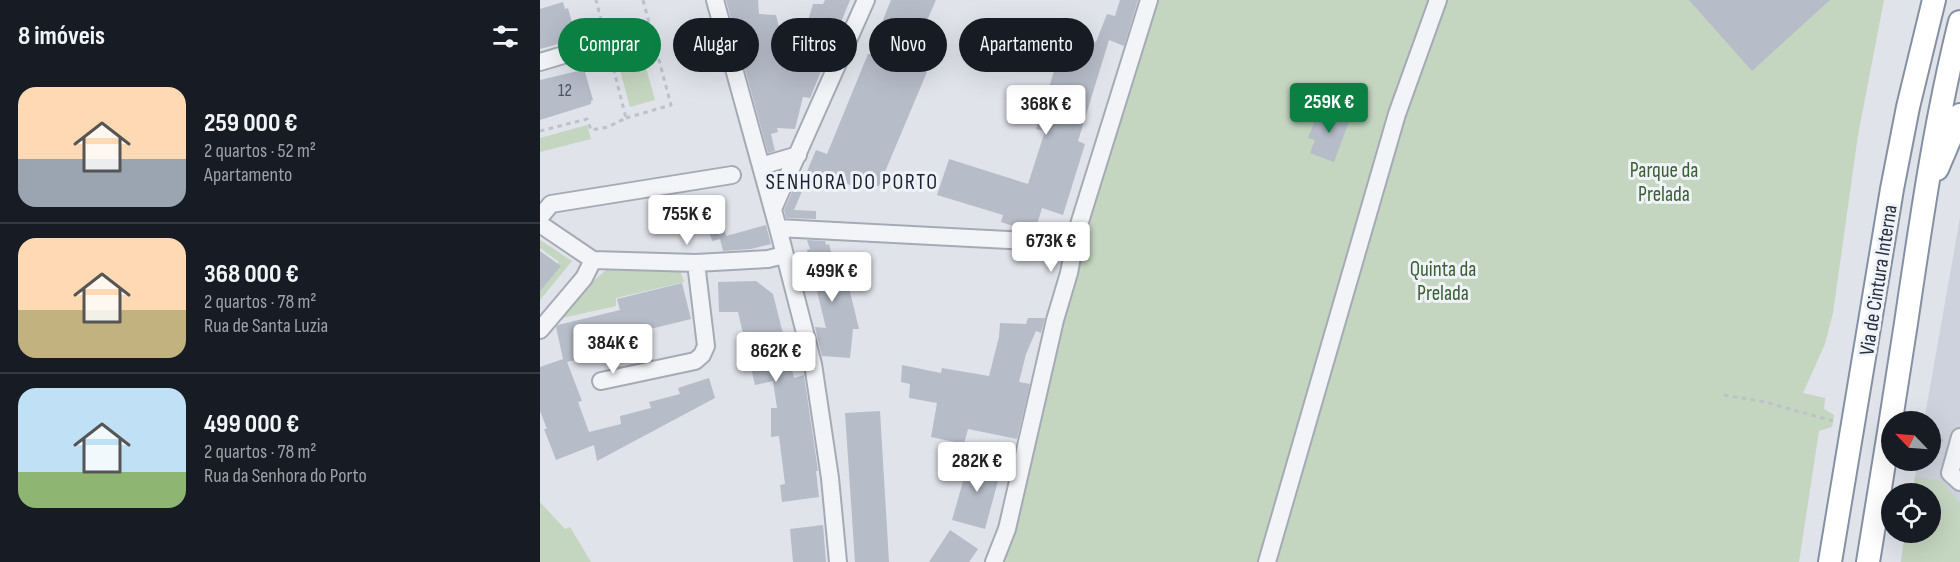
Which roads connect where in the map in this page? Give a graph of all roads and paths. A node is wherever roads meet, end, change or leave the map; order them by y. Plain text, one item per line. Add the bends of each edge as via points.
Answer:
1 (596, 0) edge
2 (643, 0) edge
3 (715, 0) edge
4 (866, 0) edge
5 (1149, 0) edge
6 (1438, 0) edge
7 (1934, 0) edge
8 (601, 18) edge
9 (648, 18) edge
10 (1960, 22) edge
11 (558, 57) edge
12 (540, 62) edge
13 (661, 68) edge
14 (614, 72) edge
15 (1960, 115) edge
16 (626, 118) junction
17 (540, 131) edge
18 (798, 155) junction
19 (760, 166) junction
20 (732, 175) dead end
21 (1923, 197) junction
22 (773, 209) junction
23 (540, 218) edge
24 (540, 224) edge
25 (778, 228) junction
26 (1077, 231) junction
27 (784, 255) junction
28 (593, 260) junction
29 (696, 263) junction
30 (540, 330) edge
31 (601, 381) dead end
32 (1724, 395) dead end
33 (1833, 421) dead end
34 (1960, 437) edge
35 (1960, 482) edge
36 (838, 562) edge
37 (993, 562) edge
38 (1267, 562) edge
39 (1830, 562) edge
40 (1868, 562) edge

1 - 8 path
2 - 9 path
3 - 19 street
4 - 18 street
5 - 26 street
6 - 38 street via 1397,114
7 - 39 highway, Via de Cintura Interna via 1908,106
10 - 21 highway, Via de Cintura Interna
11 - 12 street
13 - 16 path via 671,105
14 - 16 path
15 - 21 highway
16 - 17 path via 591,130 587,119
18 - 19 street
18 - 22 street
19 - 22 street
20 - 23 street via 551,204
21 - 40 highway, Via de Cintura Interna
22 - 25 street
24 - 28 street
25 - 26 street via 1046,242
25 - 27 street
26 - 37 street via 1007,530
27 - 29 street
27 - 36 street via 813,364
28 - 29 street
28 - 30 street via 584,278
29 - 31 street via 706,346 702,355 695,361
32 - 33 path
34 - 35 street via 1950,473

